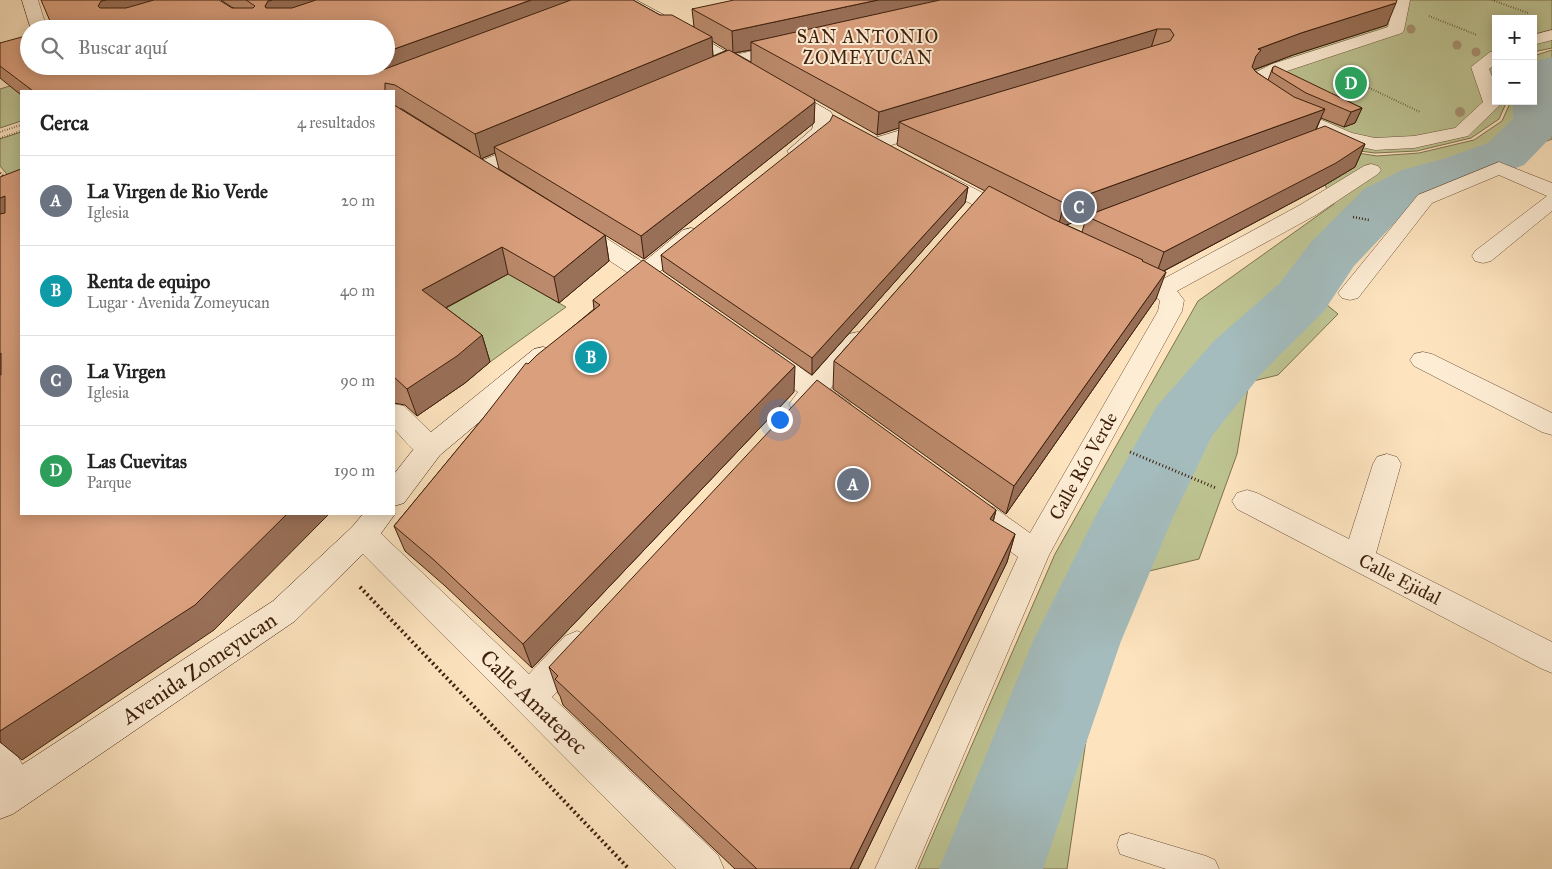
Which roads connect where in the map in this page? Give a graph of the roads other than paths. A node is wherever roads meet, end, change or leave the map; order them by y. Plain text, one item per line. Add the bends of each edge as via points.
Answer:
1 (30, 0) edge
2 (617, 0) edge
3 (1402, 3) edge
4 (36, 20) edge
5 (1552, 35) edge
6 (1537, 39) edge
7 (802, 45) edge
8 (1492, 59) edge
9 (732, 61) junction
10 (693, 77) edge
11 (949, 121) edge
12 (548, 139) edge
13 (458, 154) edge
14 (783, 162) edge
15 (481, 168) junction
16 (1370, 170) dead end
17 (506, 184) edge
18 (1552, 191) edge
19 (980, 201) junction
20 (1552, 201) edge
21 (554, 215) edge
22 (706, 223) edge
23 (961, 223) edge
24 (1030, 226) edge
25 (1483, 256) dead end
26 (645, 272) junction
27 (1350, 293) dead end
28 (685, 300) edge
29 (607, 304) edge
30 (878, 318) edge
31 (742, 340) edge
32 (561, 341) edge
33 (1424, 360) dead end
34 (814, 391) junction
35 (395, 414) edge
36 (787, 420) edge
37 (1552, 425) edge
38 (861, 426) edge
39 (430, 448) junction
40 (1387, 464) dead end
41 (395, 494) edge
42 (964, 501) edge
43 (1247, 501) dead end
44 (371, 524) edge
45 (1035, 553) junction
46 (1359, 558) junction
47 (597, 625) edge
48 (1552, 658) edge
49 (529, 698) junction
50 (6, 783) edge
51 (1129, 845) dead end
52 (704, 869) edge
53 (895, 869) edge
54 (1206, 869) edge

1 - 4 street
2 - 9 street via 658,18 658,23 664,28 681,32
3 - 8 street via 1396,30 1278,68 1258,78 1255,90 1292,114 1346,138 1375,144 1414,142 1461,132 1493,103 1480,67
5 - 6 street
7 - 9 street
9 - 10 street
9 - 14 street via 832,120
11 - 19 street via 868,140
12 - 15 street
13 - 15 street
15 - 17 street
16 - 45 street, Calle Río Verde via 1308,210 1153,284 1172,300 1170,311
18 - 27 street via 1499,168 1425,198
19 - 23 street
19 - 24 street
20 - 25 street
21 - 26 street
22 - 26 street
26 - 28 street
26 - 29 street
30 - 34 street
31 - 34 street
32 - 39 street
33 - 37 street
34 - 36 street
34 - 38 street
35 - 39 street
39 - 41 street
40 - 46 street
42 - 45 street
43 - 46 street, Calle Ejidal
44 - 49 street, Calle Amatepec
44 - 50 street, Avenida Zomeyucan via 284,611
45 - 53 street, Calle Río Verde
46 - 48 street, Calle Ejidal
47 - 49 street
49 - 52 street, Calle Amatepec
51 - 54 lane

